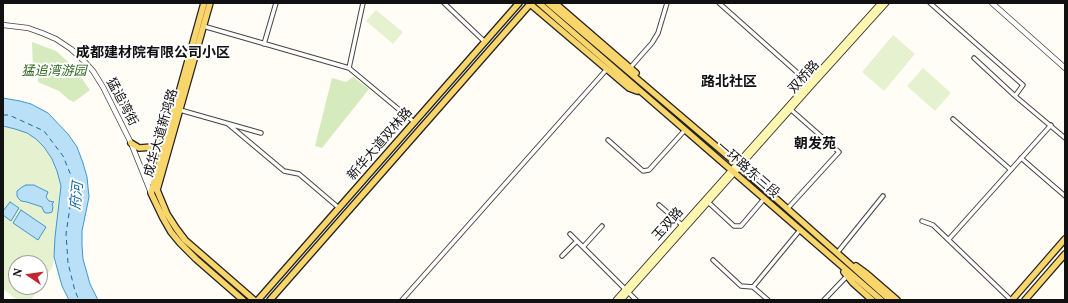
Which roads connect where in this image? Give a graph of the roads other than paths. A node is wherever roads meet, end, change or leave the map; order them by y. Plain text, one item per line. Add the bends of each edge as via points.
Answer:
1 (204, 3) edge
2 (210, 3) edge
3 (276, 3) edge
4 (363, 3) edge
5 (444, 3) edge
6 (519, 3) edge
7 (530, 3) edge
8 (538, 3) edge
9 (548, 3) edge
10 (555, 3) edge
11 (667, 3) edge
12 (720, 3) edge
13 (881, 3) edge
14 (886, 3) edge
15 (930, 3) edge
16 (992, 3) edge
17 (3, 25) edge
18 (203, 26) junction
19 (485, 42) junction
20 (264, 44) junction
21 (974, 58) dead end
22 (349, 68) junction
23 (630, 68) junction
24 (1065, 68) edge
25 (607, 69) junction
26 (809, 83) junction
27 (647, 88) junction
28 (642, 93) junction
29 (1015, 96) junction
30 (789, 108) junction
31 (180, 110) junction
32 (954, 119) dead end
33 (414, 122) junction
34 (228, 124) junction
35 (1050, 126) junction
36 (169, 128) junction
37 (685, 130) junction
38 (261, 133) dead end
39 (1065, 138) edge
40 (608, 140) dead end
41 (132, 143) junction
42 (1022, 158) junction
43 (738, 165) junction
44 (1011, 170) junction
45 (733, 171) junction
46 (144, 174) junction
47 (154, 189) junction
48 (883, 196) dead end
49 (1065, 196) edge
50 (764, 199) junction
51 (708, 202) junction
52 (659, 205) dead end
53 (339, 208) junction
54 (788, 208) junction
55 (922, 221) dead end
56 (682, 225) junction
57 (602, 226) dead end
58 (800, 230) junction
59 (570, 234) dead end
60 (1065, 239) edge
61 (949, 240) junction
62 (577, 241) junction
63 (583, 247) junction
64 (837, 253) junction
65 (1065, 254) edge
66 (562, 256) dead end
67 (842, 258) junction
68 (713, 260) dead end
69 (838, 264) junction
70 (847, 276) junction
71 (753, 287) junction
72 (627, 291) junction
73 (243, 300) edge
74 (254, 300) edge
75 (258, 300) edge
76 (270, 300) edge
77 (402, 300) edge
78 (616, 300) edge
79 (621, 300) edge
80 (636, 300) edge
81 (768, 300) edge
82 (824, 300) edge
83 (872, 300) edge
84 (881, 300) edge
85 (890, 300) edge
86 (897, 300) edge
87 (1012, 300) edge
88 (1025, 300) edge

1 - 36 main road, 成华大道新鸿路
2 - 18 main road, 成华大道新鸿路
3 - 20 street
4 - 22 street
5 - 19 street
6 - 19 main road, 新华大道双林路
7 - 25 main road
7 - 76 main road, 新华大道双林路
8 - 28 main road
9 - 27 main road
10 - 23 main road
11 - 23 street via 652,43
12 - 26 street
13 - 26 main road, 双桥路
14 - 30 main road, 双桥路
15 - 29 street via 1023,85
16 - 24 street
17 - 41 street, 猛追湾街 via 28,28 56,39 84,60 103,87
18 - 20 street
18 - 31 main road, 成华大道新鸿路
19 - 33 main road, 新华大道双林路
20 - 22 street
21 - 29 street
22 - 33 street
23 - 27 main road
25 - 28 main road via 629,88
25 - 77 street
26 - 30 main road, 双桥路
27 - 43 main road, 一环路东三段
28 - 37 main road, 一环路东三段
29 - 35 street
30 - 43 main road, 双桥路
30 - 54 street via 839,152
31 - 34 street
31 - 47 main road, 成华大道新鸿路
32 - 44 street
33 - 53 main road, 新华大道双林路
34 - 38 street
34 - 53 street via 284,171 299,174
35 - 39 street
35 - 42 street
36 - 41 main road via 158,144 152,147 142,149
36 - 47 main road, 成华大道新鸿路
37 - 40 street via 649,170 643,171
37 - 45 main road, 一环路东三段
41 - 46 street, 猛追湾街
42 - 44 street
42 - 49 street
43 - 45 main road, 玉双路
43 - 54 main road, 一环路东三段
44 - 61 street
45 - 50 main road, 一环路东三段
45 - 51 main road, 玉双路
45 - 56 main road, 玉双路
46 - 47 street, 猛追湾街
46 - 47 street, 猛追湾街
47 - 73 main road, 猛追湾街 via 171,232 196,259
47 - 74 main road, 猛追湾街 via 185,240
48 - 64 street
50 - 51 street via 740,226 734,226
50 - 58 main road, 一环路东三段
51 - 72 main road, 玉双路
52 - 56 street
53 - 75 main road, 新华大道双林路
54 - 64 main road, 一环路东三段
55 - 61 street via 933,224
56 - 72 main road, 玉双路
57 - 63 street
58 - 69 main road, 一环路东三段
58 - 71 street
59 - 62 street
60 - 87 main road
61 - 87 street
62 - 63 street
62 - 66 street
63 - 72 street
64 - 67 main road, 一环路东三段
65 - 88 main road
67 - 85 main road
67 - 86 main road via 861,269
68 - 71 street via 742,286
69 - 70 main road
69 - 84 main road
70 - 82 street
70 - 83 main road
71 - 81 street
72 - 78 main road, 玉双路
72 - 79 main road, 玉双路
72 - 80 street

